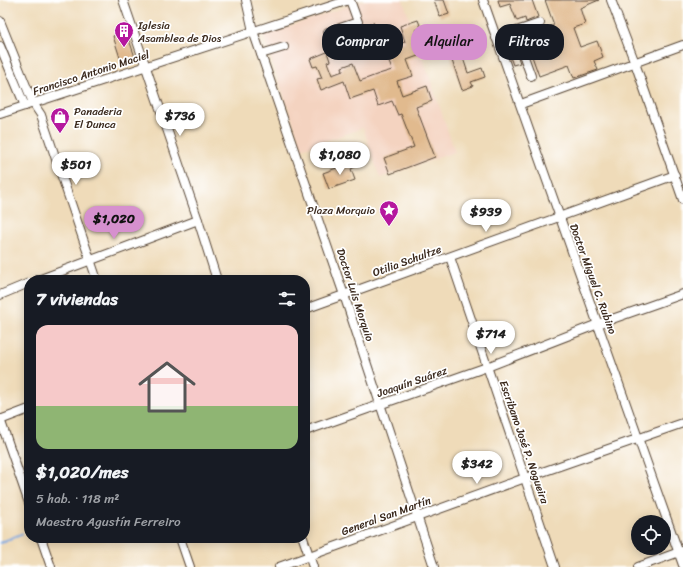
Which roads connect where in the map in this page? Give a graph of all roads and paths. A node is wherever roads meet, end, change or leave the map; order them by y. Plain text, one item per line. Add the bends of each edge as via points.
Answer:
1 (123, 0) edge
2 (246, 0) edge
3 (350, 0) edge
4 (483, 0) edge
5 (611, 0) edge
6 (0, 21) edge
7 (352, 24) edge
8 (253, 31) junction
9 (495, 35) edge
10 (683, 45) edge
11 (0, 46) edge
12 (284, 47) dead end
13 (261, 54) junction
14 (504, 60) edge
15 (525, 60) edge
16 (636, 63) junction
17 (146, 67) junction
18 (531, 76) dead end
19 (33, 103) junction
20 (520, 104) junction
21 (25, 106) junction
22 (0, 114) edge
23 (674, 175) junction
24 (683, 200) edge
25 (559, 217) junction
26 (198, 220) junction
27 (450, 257) junction
28 (90, 260) junction
29 (51, 275) edge
30 (95, 275) edge
31 (215, 275) edge
32 (24, 286) edge
33 (683, 294) edge
34 (0, 295) edge
35 (344, 295) junction
36 (310, 307) edge
37 (598, 324) junction
38 (487, 367) junction
39 (379, 405) junction
40 (24, 411) edge
41 (0, 419) edge
42 (683, 423) edge
43 (310, 429) edge
44 (639, 439) junction
45 (525, 478) junction
46 (24, 489) edge
47 (417, 517) junction
48 (43, 543) edge
49 (182, 543) edge
50 (305, 543) edge
51 (681, 552) edge
52 (309, 556) junction
53 (683, 565) edge
54 (51, 567) edge
55 (190, 567) edge
56 (278, 567) edge
57 (313, 567) edge
58 (434, 567) edge
59 (555, 567) edge
60 (638, 567) edge

1 - 17 street
2 - 8 street, Doctor Luis Morquio
3 - 7 street via 358,22
3 - 8 street, Francisco Antonio Maciel
4 - 9 street, Doctor Miguel C. Rubino
5 - 16 street
6 - 19 street
8 - 13 street, Doctor Luis Morquio
8 - 17 street, Francisco Antonio Maciel
10 - 16 street
11 - 21 street
12 - 13 street
13 - 35 street, Doctor Luis Morquio
14 - 20 street, Doctor Miguel C. Rubino
15 - 18 street
16 - 20 street
16 - 23 street
17 - 19 street, Francisco Antonio Maciel
17 - 26 street
19 - 21 street, Francisco Antonio Maciel
19 - 28 street via 41,115
20 - 25 street, Doctor Miguel C. Rubino
21 - 22 street, Francisco Antonio Maciel
23 - 24 street
23 - 25 street, Otilia Schultze
25 - 27 street, Otilia Schultze
25 - 37 street, Doctor Miguel C. Rubino
26 - 28 street
26 - 31 street
27 - 35 street, Otilia Schultze
27 - 38 street, Escribano José P. Nogueira
28 - 29 street
28 - 30 street
32 - 34 street
33 - 37 street, Joaquín Suárez
35 - 36 street, Otilia Schultze
35 - 39 street, Doctor Luis Morquio
37 - 38 street, Joaquín Suárez
37 - 44 street, Doctor Miguel C. Rubino
38 - 39 street, Joaquín Suárez
38 - 45 street, Escribano José P. Nogueira
39 - 43 street, Joaquín Suárez
39 - 47 street, Doctor Luis Morquio
40 - 41 street
41 - 46 street
42 - 44 street, General San Martín
44 - 45 street, General San Martín
44 - 51 street, Doctor Miguel C. Rubino
45 - 47 street, General San Martín
45 - 59 street, Escribano José P. Nogueira
47 - 52 street, General San Martín
47 - 58 street, Doctor Luis Morquio
48 - 54 street
49 - 55 street
50 - 52 street
51 - 53 street, Doctor Miguel C. Rubino
51 - 60 street
52 - 56 street, General San Martín
52 - 57 street

